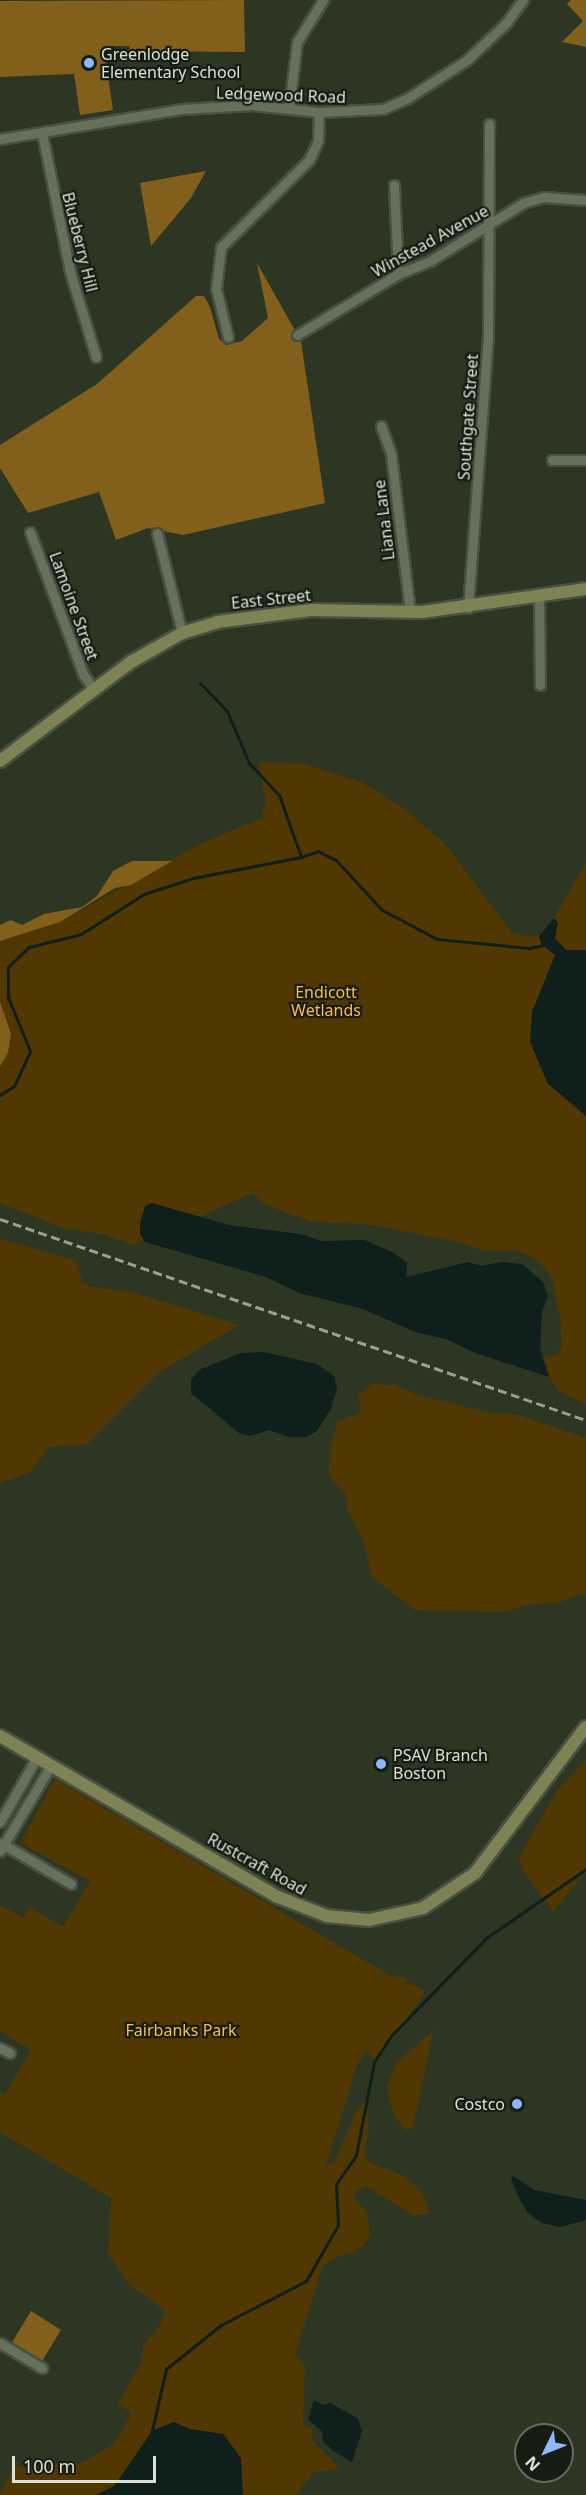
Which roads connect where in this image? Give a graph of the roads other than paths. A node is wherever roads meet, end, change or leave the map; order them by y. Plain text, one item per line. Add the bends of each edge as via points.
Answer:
1 (323, 0) edge
2 (523, 0) edge
3 (289, 107) junction
4 (319, 112) junction
5 (489, 124) dead end
6 (42, 133) junction
7 (0, 139) edge
8 (394, 185) dead end
9 (586, 200) edge
10 (487, 227) junction
11 (398, 274) junction
12 (297, 335) dead end
13 (228, 337) dead end
14 (96, 357) dead end
15 (381, 426) dead end
16 (552, 460) dead end
17 (586, 460) edge
18 (30, 532) dead end
19 (157, 533) dead end
20 (586, 589) edge
21 (539, 596) junction
22 (468, 608) junction
23 (410, 612) junction
24 (182, 633) junction
25 (540, 685) dead end
26 (94, 690) junction
27 (0, 761) edge
28 (586, 1727) edge
29 (0, 1736) edge
30 (37, 1757) junction
31 (51, 1765) junction
32 (0, 1822) edge
33 (1, 1846) edge
34 (71, 1884) dead end
35 (0, 2048) edge
36 (10, 2053) dead end
37 (0, 2343) edge
38 (42, 2368) dead end

1 - 3 street via 297,42
2 - 4 street, Ledgewood Road via 506,23 467,60 408,98 383,109
3 - 4 street, Ledgewood Road
3 - 6 street, Ledgewood Road via 181,109
4 - 13 street via 318,141 309,160 221,247 216,289
5 - 10 street, Southgate Street
6 - 7 street, Ledgewood Road
6 - 14 street, Blueberry Hill via 70,272
8 - 11 street
9 - 10 street, Winstead Avenue via 544,197 524,203
10 - 11 street, Winstead Avenue via 430,261
10 - 22 street, Southgate Street via 488,338
11 - 12 street, Winstead Avenue
15 - 23 street, Liana Lane via 392,454
16 - 17 street
18 - 26 street, Lamoine Street via 83,674
19 - 24 street
20 - 21 main road, East Street
21 - 22 main road, East Street
21 - 25 street
22 - 23 main road, East Street
23 - 24 main road, East Street via 304,610 217,622
24 - 26 main road, East Street
26 - 27 main road, East Street
28 - 31 main road, Rustcraft Road via 475,1873 423,1908 369,1920 327,1916 287,1901
29 - 30 main road, Rustcraft Road
30 - 31 main road, Rustcraft Road
30 - 32 street
31 - 33 street
33 - 34 street
35 - 36 street
37 - 38 street

